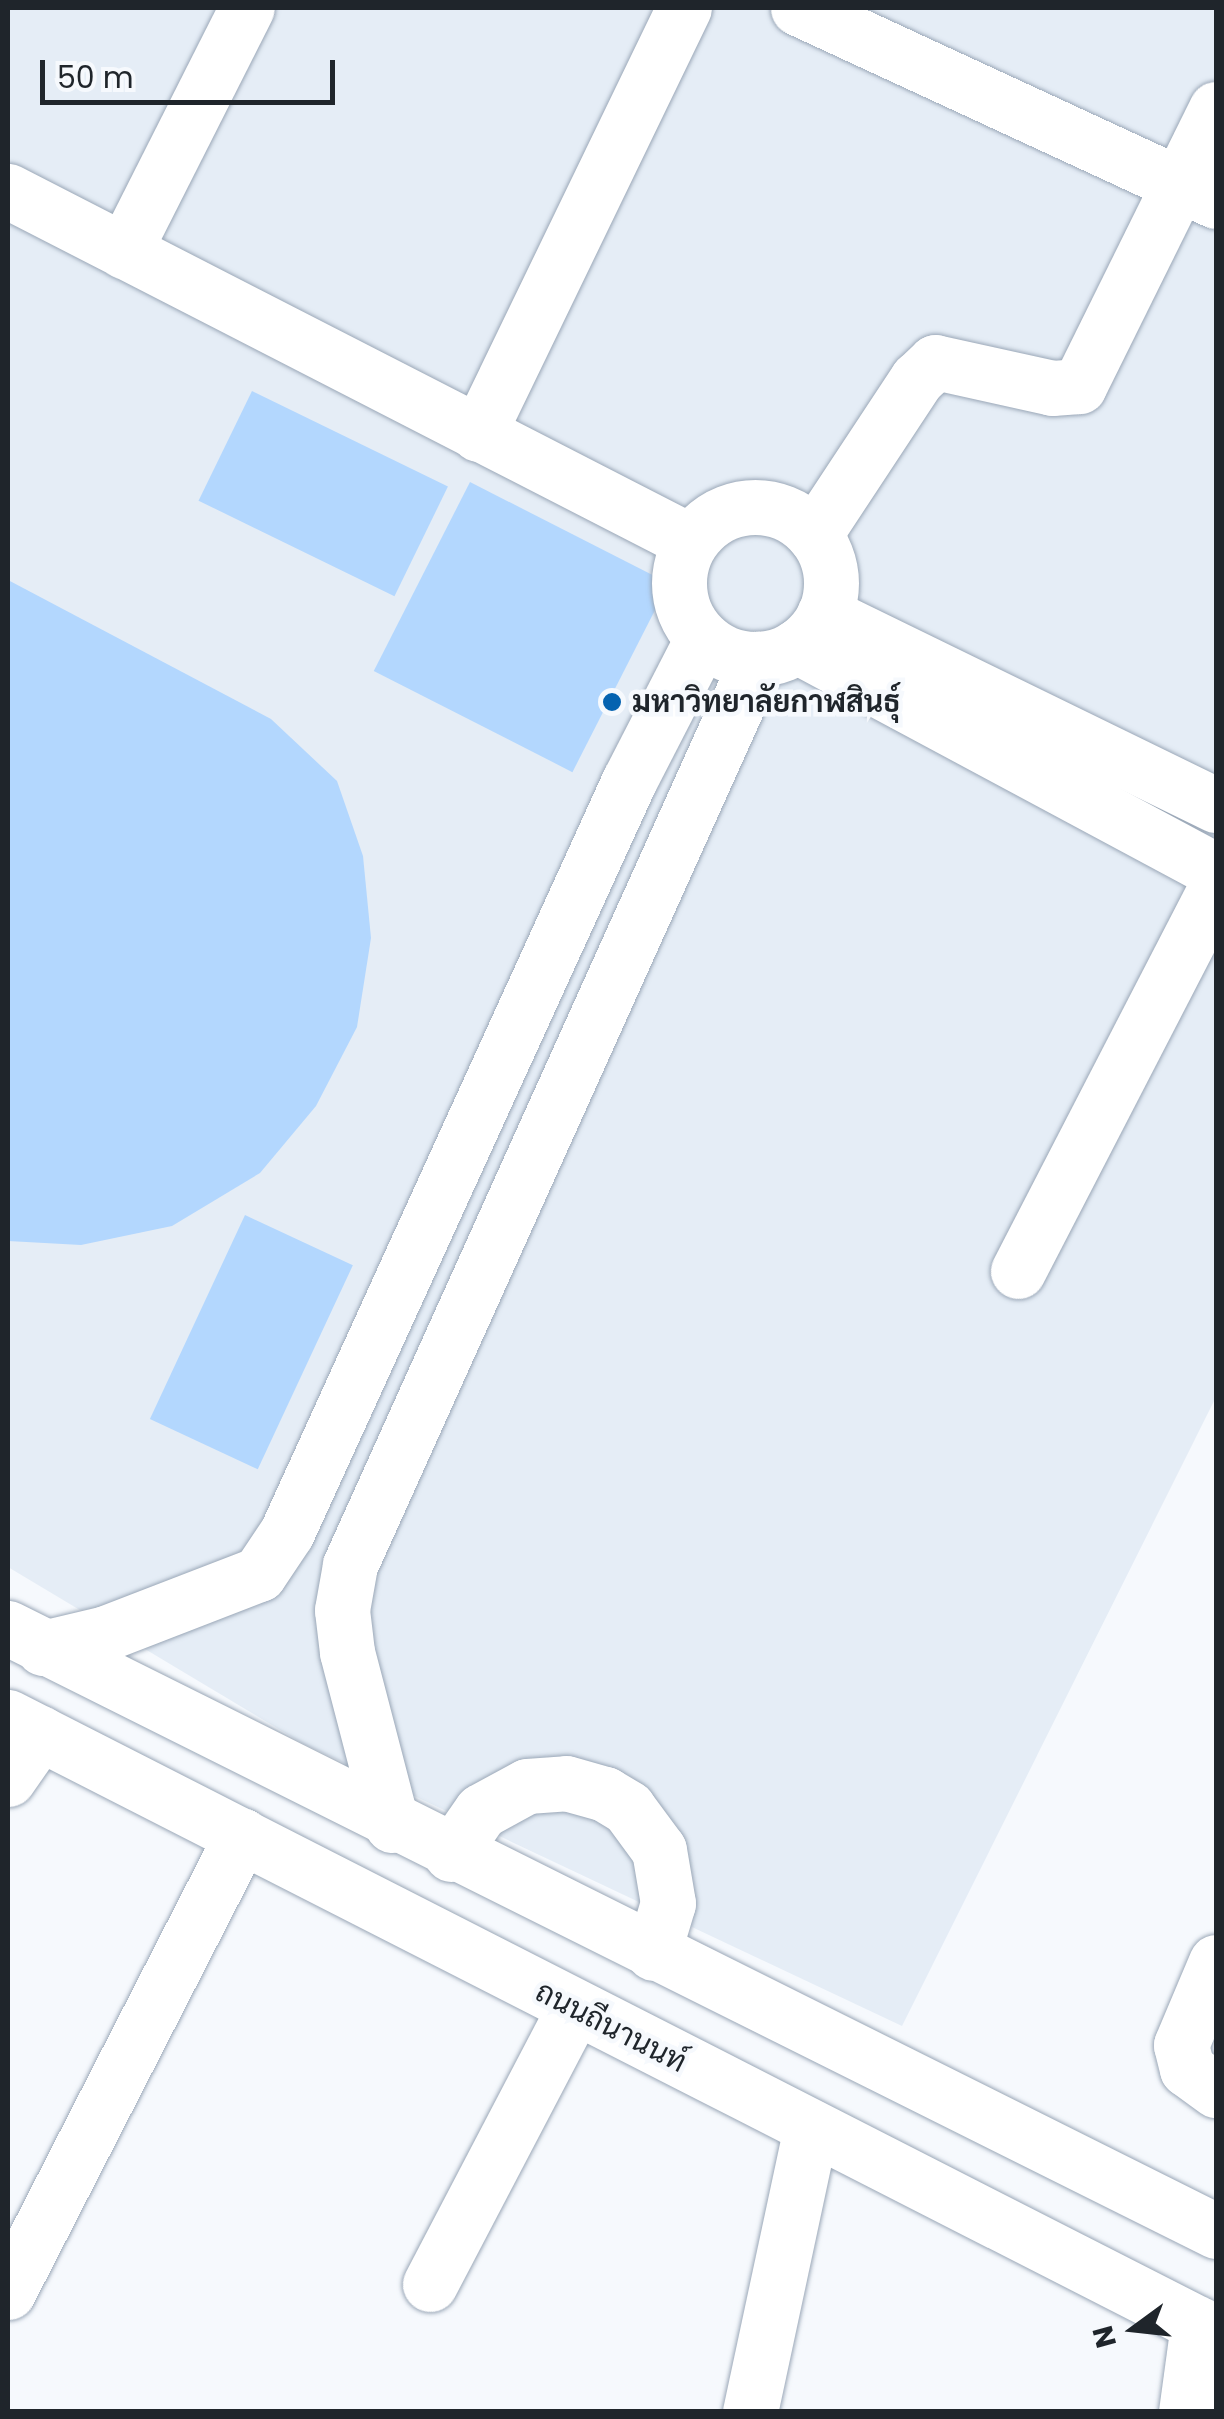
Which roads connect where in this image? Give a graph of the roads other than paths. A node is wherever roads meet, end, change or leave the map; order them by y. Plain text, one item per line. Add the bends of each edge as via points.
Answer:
1 (684, 8) edge
2 (798, 8) edge
3 (242, 9) edge
4 (1216, 109) edge
5 (8, 191) edge
6 (1200, 194) edge
7 (124, 251) junction
8 (478, 434) junction
9 (814, 536) junction
10 (690, 541) junction
11 (702, 639) junction
12 (793, 640) junction
13 (1216, 805) edge
14 (1216, 872) edge
15 (1216, 888) edge
16 (1018, 1271) dead end
17 (25, 1638) edge
18 (24, 1725) edge
19 (8, 1780) edge
20 (392, 1825) junction
21 (242, 1835) junction
22 (451, 1854) junction
23 (652, 1953) junction
24 (1216, 1962) edge
25 (574, 2009) junction
26 (1216, 2090) edge
27 (811, 2127) junction
28 (1216, 2231) edge
29 (430, 2284) dead end
30 (8, 2292) edge
31 (1207, 2329) edge
32 (750, 2412) edge
33 (1186, 2412) edge

1 - 8 main road
2 - 6 main road
3 - 7 main road
4 - 6 main road
5 - 7 main road
6 - 9 main road via 1079,386 1052,388 935,362 917,379
7 - 8 main road
8 - 10 main road
9 - 10 main road via 800,521 761,506 721,514
9 - 12 main road via 830,574
10 - 11 main road via 678,581 689,621
11 - 12 main road via 738,658
11 - 17 main road via 629,780 278,1546 259,1574 106,1633
12 - 13 main road
12 - 14 main road
12 - 20 main road via 350,1565 342,1610 346,1652
15 - 16 main road
17 - 20 main road
18 - 19 main road
18 - 21 main road, ถนนถีนานนท์
20 - 22 main road
21 - 25 main road, ถนนถีนานนท์
21 - 30 main road
22 - 23 main road
22 - 23 main road via 482,1810 528,1786 566,1782 605,1794 646,1827 667,1876 664,1929
23 - 28 main road
24 - 26 main road via 1181,2045 1188,2069
25 - 27 main road, ถนนถีนานนท์
25 - 29 main road
27 - 31 main road, ถนนถีนานนท์
27 - 32 main road
31 - 33 main road

